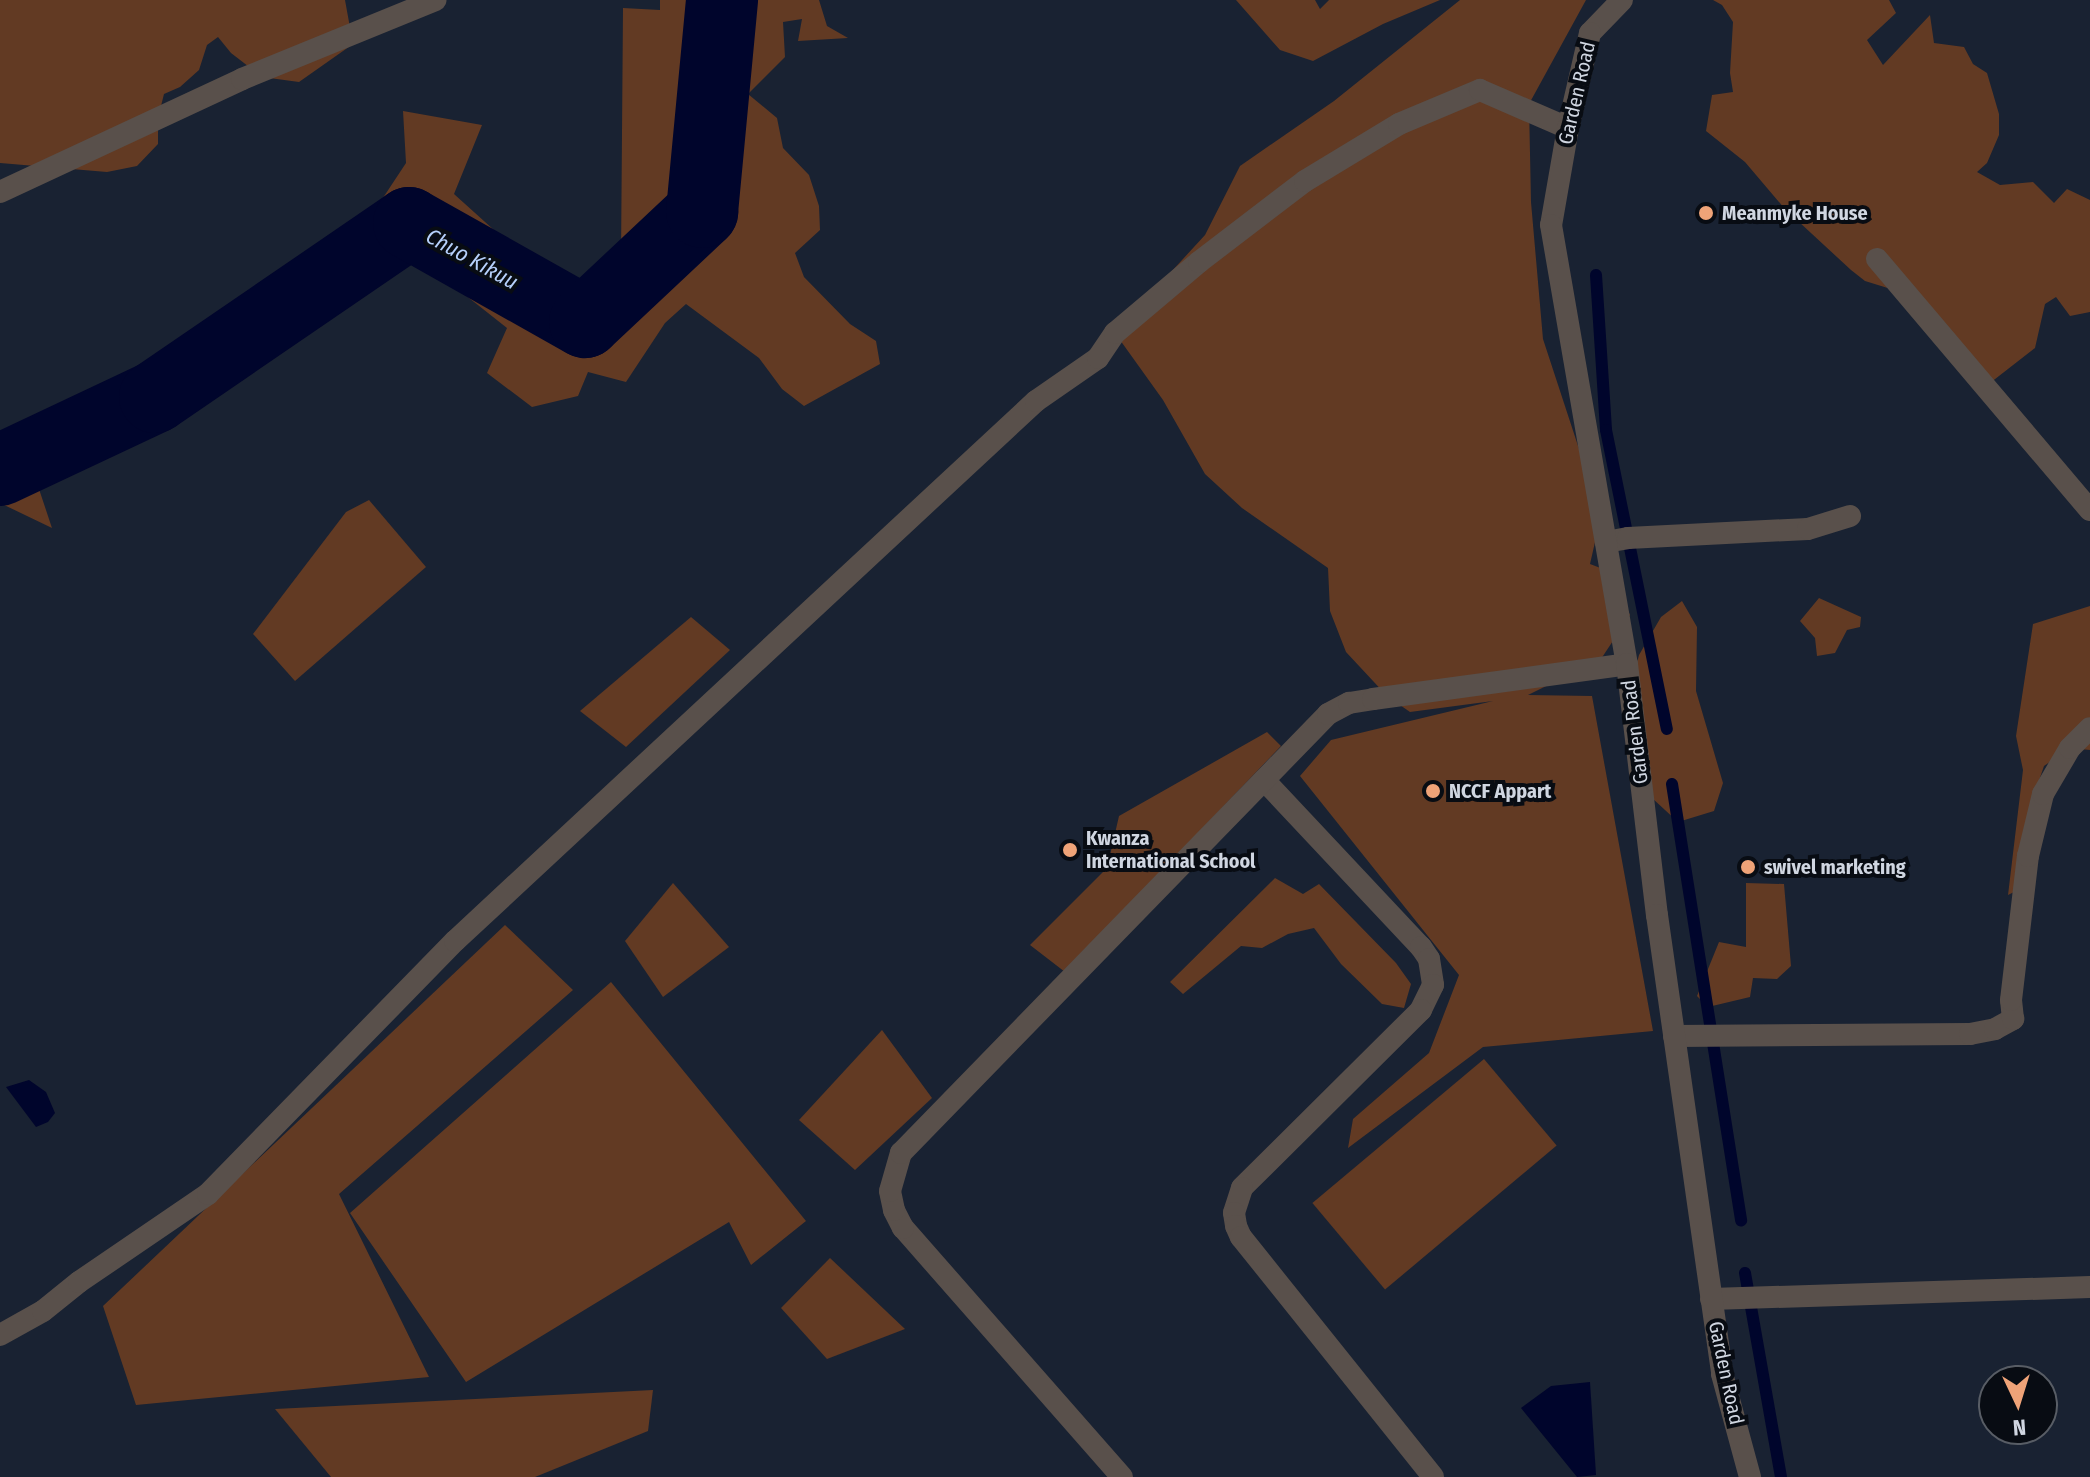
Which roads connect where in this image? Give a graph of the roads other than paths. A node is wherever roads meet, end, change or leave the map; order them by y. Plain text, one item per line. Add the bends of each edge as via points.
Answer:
1 (436, 0) edge
2 (1622, 0) edge
3 (1568, 128) junction
4 (0, 192) edge
5 (1877, 259) dead end
6 (2090, 510) edge
7 (1850, 516) dead end
8 (1606, 542) junction
9 (1627, 664) junction
10 (2090, 728) edge
11 (1264, 780) junction
12 (1674, 1036) junction
13 (2090, 1287) edge
14 (1711, 1299) junction
15 (0, 1335) edge
16 (1122, 1477) edge
17 (1433, 1477) edge
18 (1750, 1477) edge

1 - 4 street via 242,79
2 - 3 street, Garden Road via 1590,33
3 - 8 street, Garden Road via 1551,225
3 - 15 street via 1480,90 1399,124 1305,181 1199,262 1115,333 1098,358 1036,401 455,941 208,1194 43,1311
5 - 6 street
7 - 8 street via 1808,529
8 - 9 street, Garden Road
9 - 11 street via 1349,703 1328,714
9 - 12 street, Garden Road
10 - 12 street via 2070,748 2043,794 2028,856 2013,1019 1970,1034
11 - 16 street via 914,1139 893,1171 890,1191 903,1228
11 - 17 street via 1421,947 1429,959 1433,985 1421,1010 1242,1188 1234,1213 1236,1226
12 - 14 street, Garden Road
13 - 14 street
14 - 18 street, Garden Road via 1722,1374

